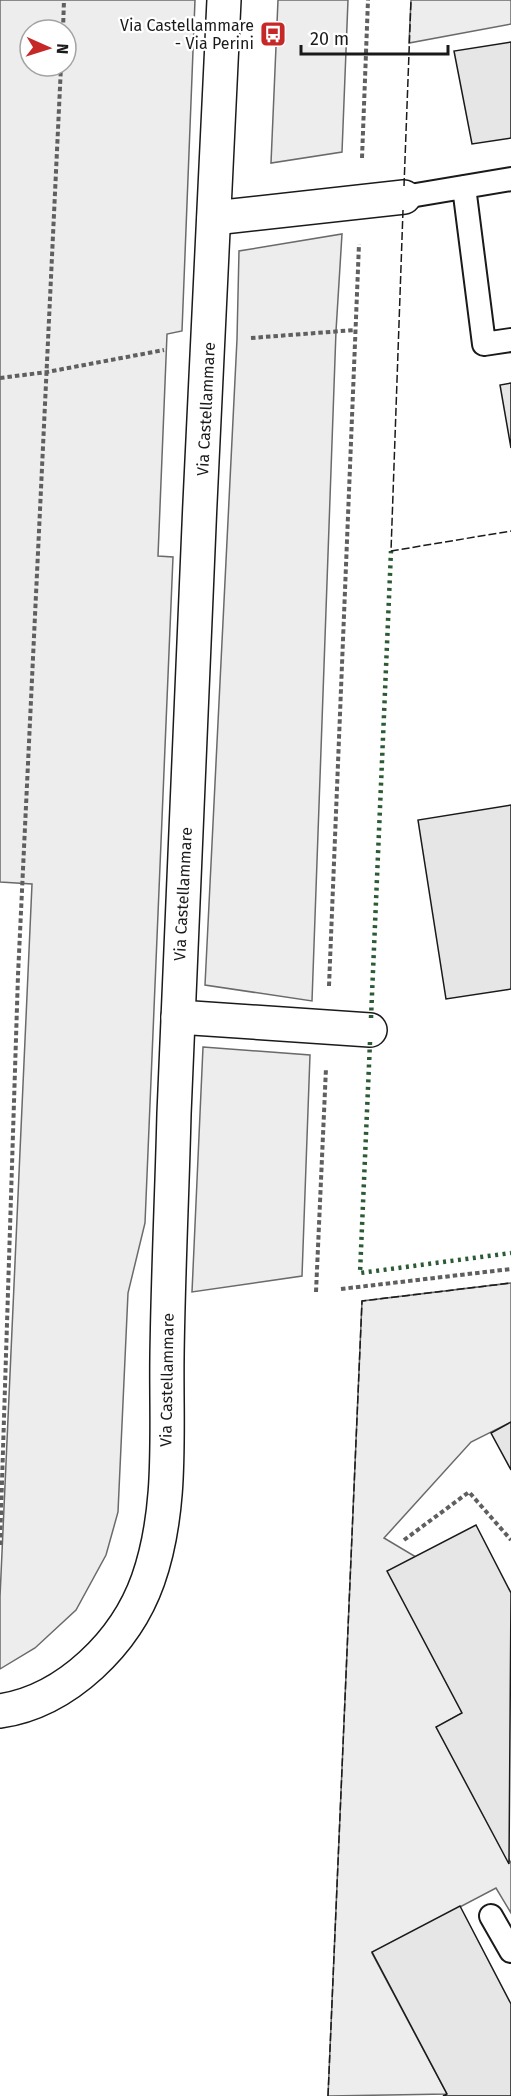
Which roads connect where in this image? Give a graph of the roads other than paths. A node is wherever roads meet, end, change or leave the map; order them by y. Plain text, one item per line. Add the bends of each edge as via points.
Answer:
1 (224, 0) edge
2 (511, 179) edge
3 (464, 187) junction
4 (404, 197) joint
5 (214, 218) junction
6 (511, 340) edge
7 (178, 1017) junction
8 (370, 1030) dead end
9 (0, 1711) edge
10 (491, 1916) dead end
11 (511, 1951) edge

1 - 5 street, Via Castellammare
2 - 3 lane
3 - 4 lane
3 - 6 lane via 484,344
4 - 5 street
5 - 7 street, Via Castellammare
7 - 8 street
7 - 9 street, Via Castellammare via 165,1508 148,1580 123,1630 81,1675 21,1708
10 - 11 lane

